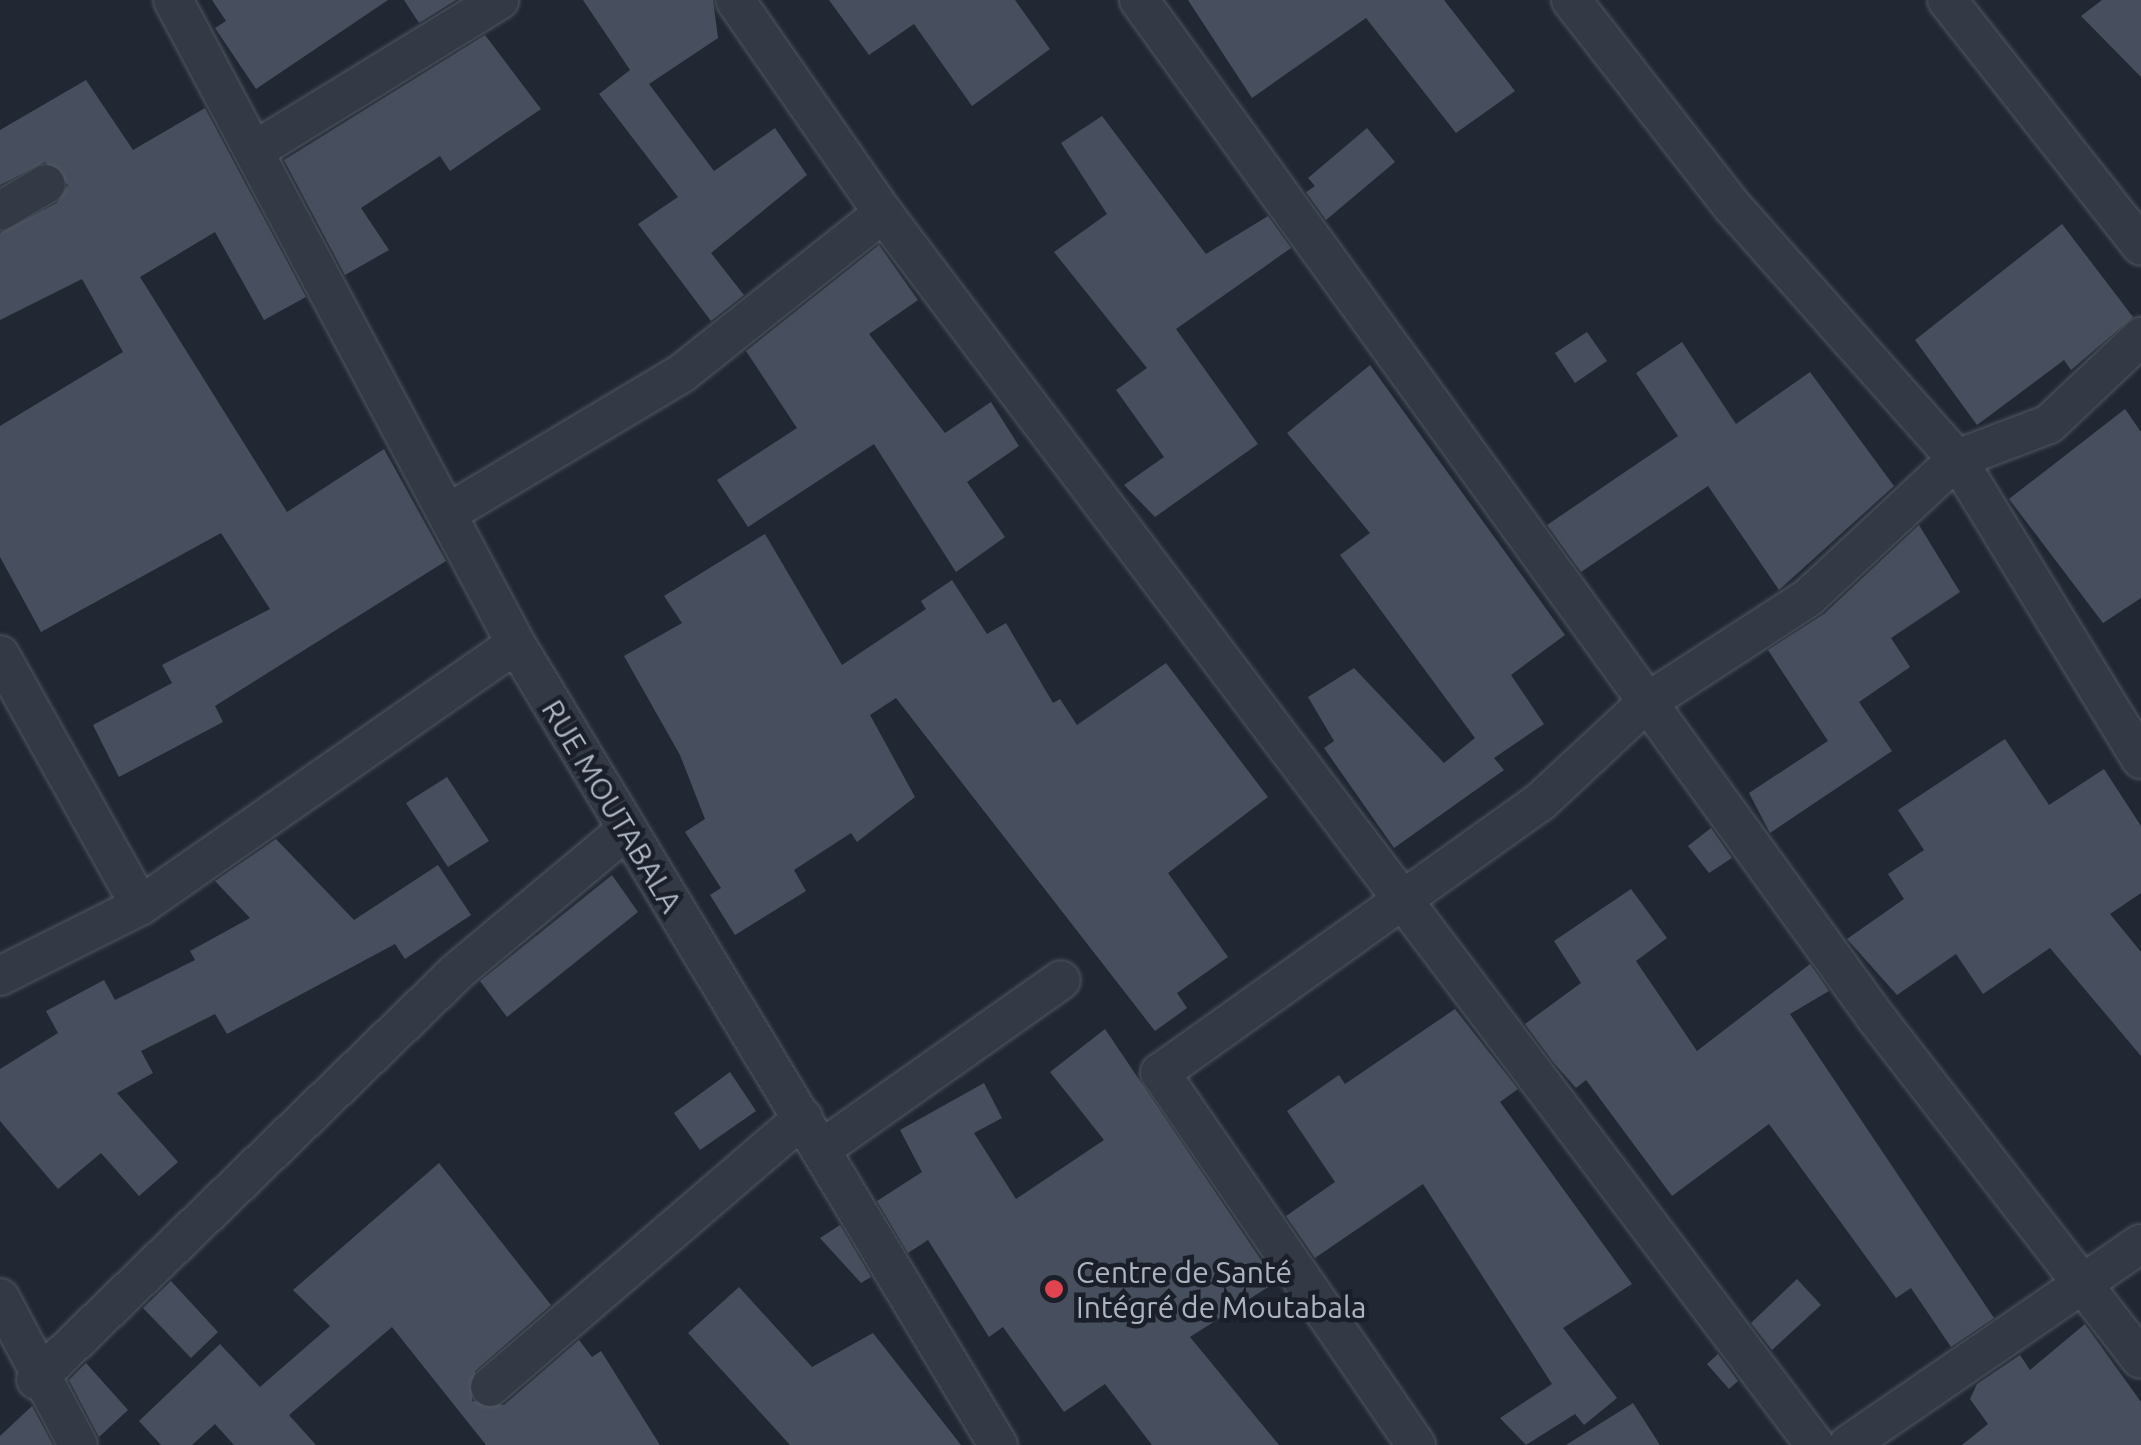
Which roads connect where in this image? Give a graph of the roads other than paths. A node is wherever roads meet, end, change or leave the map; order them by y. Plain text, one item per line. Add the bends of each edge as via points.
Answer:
1 (174, 0) edge
2 (499, 0) edge
3 (735, 0) edge
4 (1139, 0) edge
5 (1571, 0) edge
6 (1947, 0) edge
7 (254, 152) junction
8 (46, 184) dead end
9 (0, 211) edge
10 (884, 213) junction
11 (2141, 246) edge
12 (2141, 338) edge
13 (1957, 458) junction
14 (450, 512) junction
15 (516, 644) junction
16 (0, 655) edge
17 (1646, 704) junction
18 (2141, 759) edge
19 (624, 832) junction
20 (1400, 904) junction
21 (140, 906) junction
22 (0, 976) edge
23 (1060, 980) dead end
24 (813, 1133) junction
25 (2141, 1244) edge
26 (2085, 1282) junction
27 (0, 1298) edge
28 (2141, 1359) edge
29 (36, 1380) junction
30 (490, 1387) dead end
31 (78, 1445) edge
32 (998, 1445) edge
33 (1416, 1445) edge
34 (1815, 1445) edge
35 (1848, 1445) edge

1 - 7 street, RUE MOUTABALA
2 - 7 street
3 - 10 street
4 - 17 street
5 - 13 street via 1732,206
6 - 11 street
7 - 14 street, RUE MOUTABALA
8 - 9 street
10 - 14 street via 682,373
10 - 20 street
12 - 13 street via 2049,424
13 - 17 street via 1809,598
13 - 18 street
14 - 15 street, RUE MOUTABALA
15 - 19 street, RUE MOUTABALA
15 - 21 street
16 - 21 street
17 - 20 street via 1540,802
17 - 26 street via 2000,1183
19 - 24 street, RUE MOUTABALA
19 - 29 street via 459,970
20 - 33 street via 1160,1073
20 - 34 street
21 - 22 street
23 - 24 street
24 - 30 street
24 - 32 street, RUE MOUTABALA
25 - 26 street
26 - 28 street
26 - 35 street
27 - 29 street
29 - 31 street

